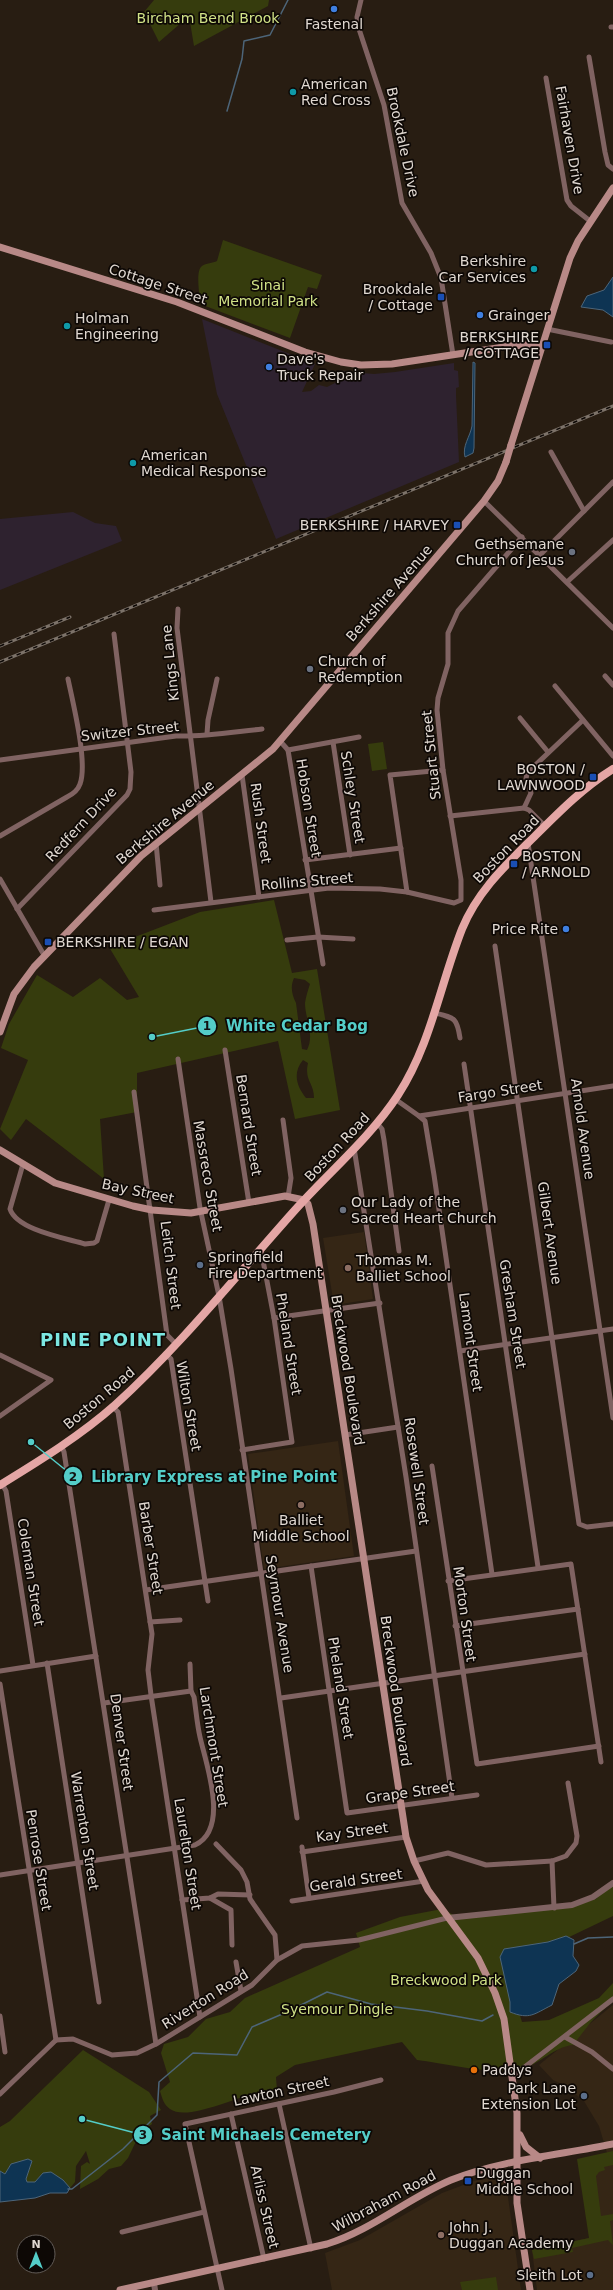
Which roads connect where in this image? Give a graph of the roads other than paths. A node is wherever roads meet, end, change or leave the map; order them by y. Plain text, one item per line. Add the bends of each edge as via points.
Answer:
1 (361, 0) edge
2 (589, 57) dead end
3 (546, 78) dead end
4 (613, 169) edge
5 (613, 188) edge
6 (590, 221) junction
7 (0, 247) edge
8 (547, 330) junction
9 (611, 342) dead end
10 (541, 348) junction
11 (453, 355) junction
12 (551, 452) dead end
13 (613, 482) edge
14 (484, 501) junction
15 (584, 511) junction
16 (522, 537) junction
17 (613, 540) edge
18 (540, 555) junction
19 (567, 582) junction
20 (178, 609) dead end
21 (613, 628) edge
22 (114, 634) dead end
23 (605, 676) dead end
24 (68, 679) dead end
25 (217, 679) dead end
26 (613, 685) edge
27 (555, 686) dead end
28 (520, 718) dead end
29 (583, 720) junction
30 (262, 729) dead end
31 (207, 734) junction
32 (359, 737) dead end
33 (190, 738) junction
34 (280, 741) junction
35 (333, 742) junction
36 (127, 743) junction
37 (80, 748) junction
38 (288, 750) junction
39 (548, 752) junction
40 (613, 756) edge
41 (0, 760) edge
42 (613, 769) edge
43 (443, 770) junction
44 (242, 775) junction
45 (524, 808) junction
46 (198, 810) junction
47 (450, 816) junction
48 (546, 826) junction
49 (0, 836) edge
50 (156, 843) junction
51 (528, 844) junction
52 (401, 848) junction
53 (350, 854) junction
54 (305, 860) junction
55 (0, 879) edge
56 (160, 885) dead end
57 (311, 890) junction
58 (407, 892) junction
59 (259, 897) junction
60 (461, 900) joint
61 (211, 902) junction
62 (17, 909) junction
63 (154, 910) dead end
64 (318, 937) junction
65 (353, 939) dead end
66 (287, 940) dead end
67 (495, 946) dead end
68 (44, 955) junction
69 (323, 964) dead end
70 (435, 1013) junction
71 (3, 1015) edge
72 (0, 1032) edge
73 (460, 1038) dead end
74 (225, 1050) dead end
75 (178, 1059) dead end
76 (464, 1064) dead end
77 (613, 1086) edge
78 (134, 1092) dead end
79 (566, 1093) junction
80 (395, 1099) junction
81 (519, 1100) junction
82 (470, 1107) junction
83 (419, 1116) junction
84 (283, 1120) dead end
85 (377, 1123) junction
86 (354, 1148) junction
87 (0, 1150) edge
88 (23, 1164) junction
89 (288, 1197) junction
90 (109, 1200) junction
91 (304, 1200) junction
92 (249, 1203) junction
93 (152, 1210) junction
94 (200, 1212) junction
95 (261, 1250) junction
96 (399, 1251) dead end
97 (219, 1296) junction
98 (380, 1303) junction
99 (326, 1311) junction
100 (274, 1318) junction
101 (613, 1329) edge
102 (600, 1331) junction
103 (552, 1338) junction
104 (175, 1343) junction
105 (506, 1345) junction
106 (460, 1351) junction
107 (165, 1354) junction
108 (1, 1357) edge
109 (113, 1406) junction
110 (0, 1416) edge
111 (613, 1418) edge
112 (398, 1427) junction
113 (345, 1435) junction
114 (61, 1445) junction
115 (242, 1450) junction
116 (432, 1466) dead end
117 (1, 1485) edge
118 (613, 1524) edge
119 (416, 1551) junction
120 (363, 1559) junction
121 (311, 1566) junction
122 (538, 1567) junction
123 (261, 1573) junction
124 (492, 1574) junction
125 (205, 1581) junction
126 (448, 1581) junction
127 (146, 1590) junction
128 (208, 1601) dead end
129 (578, 1609) junction
130 (180, 1620) dead end
131 (150, 1622) junction
132 (455, 1626) junction
133 (585, 1654) junction
134 (96, 1656) junction
135 (47, 1663) junction
136 (190, 1664) dead end
137 (33, 1665) junction
138 (0, 1671) edge
139 (462, 1672) junction
140 (435, 1675) junction
141 (0, 1684) edge
142 (382, 1684) junction
143 (191, 1691) junction
144 (329, 1691) junction
145 (151, 1696) junction
146 (281, 1698) junction
147 (104, 1703) junction
148 (599, 1746) junction
149 (601, 1762) dead end
150 (568, 1783) dead end
151 (477, 1795) dead end
152 (452, 1798) junction
153 (400, 1806) junction
154 (347, 1813) joint
155 (298, 1818) dead end
156 (406, 1837) junction
157 (216, 1844) dead end
158 (173, 1848) junction
159 (126, 1856) junction
160 (414, 1861) junction
161 (552, 1861) junction
162 (78, 1864) junction
163 (30, 1871) junction
164 (0, 1875) edge
165 (424, 1881) junction
166 (613, 1883) edge
167 (250, 1895) junction
168 (210, 1898) junction
169 (309, 1898) junction
170 (182, 1900) junction
171 (292, 1901) dead end
172 (554, 1908) junction
173 (446, 1918) junction
174 (232, 1945) dead end
175 (277, 1960) junction
176 (236, 1962) dead end
177 (241, 1991) junction
178 (613, 1999) edge
179 (99, 2002) dead end
180 (0, 2016) edge
181 (200, 2017) junction
182 (565, 2037) junction
183 (56, 2040) junction
184 (156, 2044) junction
185 (5, 2052) dead end
186 (613, 2069) edge
187 (513, 2076) junction
188 (381, 2080) dead end
189 (0, 2094) edge
190 (279, 2104) junction
191 (232, 2114) junction
192 (518, 2127) junction
193 (613, 2144) edge
194 (540, 2158) junction
195 (516, 2163) junction
196 (485, 2170) junction
197 (516, 2186) junction
198 (204, 2212) junction
199 (122, 2232) dead end
200 (311, 2249) junction
201 (264, 2259) junction
202 (218, 2269) junction
203 (154, 2287) edge
204 (120, 2290) edge
205 (222, 2290) edge
206 (530, 2290) edge

1 - 11 street, Brookdale Drive via 359,29 384,105 401,200 438,268
2 - 4 street via 605,152 608,165
3 - 6 street, Fairhaven Drive via 567,200 570,206
5 - 6 main road, Berkshire Avenue
6 - 8 main road, Berkshire Avenue via 570,258
7 - 11 main road, Cottage Street via 177,302 332,360 361,365 384,365
8 - 9 street
8 - 10 main road, Berkshire Avenue
10 - 11 main road, Cottage Street via 520,345
10 - 14 main road, Berkshire Avenue, bridge via 506,462 498,481
12 - 15 street
13 - 15 street
14 - 16 street
14 - 34 main road, Berkshire Avenue
15 - 18 street
16 - 18 street
16 - 43 street, Stuart Street via 458,611 450,626 447,672 437,703
17 - 19 street
18 - 19 street
19 - 21 street
20 - 33 street, Kings Lane via 177,628
22 - 36 street, Redfern Drive
23 - 26 street
24 - 37 street
25 - 31 street
27 - 29 street
28 - 39 street
29 - 39 street
29 - 40 street
30 - 31 street, Switzer Street
31 - 33 street, Switzer Street
32 - 35 street
33 - 36 street, Switzer Street via 176,736
33 - 46 street, Kings Lane
34 - 38 street
34 - 44 main road, Berkshire Avenue
35 - 38 street
35 - 53 street, Schley Street
36 - 37 street, Switzer Street
36 - 62 street, Redfern Drive via 131,778 126,795
37 - 41 street, Switzer Street
37 - 49 street via 82,776 78,788 67,798
38 - 54 street, Hobson Street
39 - 45 street via 527,773 526,779 531,793
42 - 48 main road, Boston Road via 579,793
43 - 47 street, Stuart Street
43 - 52 street via 390,774
44 - 46 main road, Berkshire Avenue
44 - 59 street, Rush Street
45 - 47 street
45 - 48 street
46 - 50 main road, Berkshire Avenue
46 - 61 street, Kings Lane
47 - 60 street, Stuart Street via 461,880
48 - 51 main road, Boston Road
50 - 56 street
50 - 68 main road, Berkshire Avenue
51 - 70 main road, Boston Road via 488,884 471,910 461,931
51 - 79 street, Arnold Avenue
52 - 53 street
52 - 58 street
53 - 54 street
54 - 57 street, Hobson Street
55 - 62 street
57 - 58 street, Rollins Street via 354,888
57 - 59 street, Rollins Street
57 - 64 street, Hobson Street
58 - 60 street, Rollins Street via 454,903
59 - 61 street, Rollins Street
61 - 63 street, Rollins Street
62 - 68 street
64 - 65 street
64 - 66 street
64 - 69 street, Hobson Street
67 - 81 street, Gilbert Avenue
68 - 71 main road, Berkshire Avenue via 20,984
70 - 73 street via 454,1018 458,1024
70 - 80 main road, Boston Road via 419,1055
71 - 72 main road, Berkshire Avenue
74 - 92 street, Bernard Street
75 - 94 street, Massreco Street
76 - 82 street, Gresham Street
77 - 79 street, Fargo Street
78 - 93 street, Leitch Street
79 - 81 street, Fargo Street
79 - 102 street, Arnold Avenue
80 - 83 street
80 - 85 main road, Boston Road
81 - 82 street, Fargo Street
81 - 103 street, Gilbert Avenue
82 - 83 street, Fargo Street
82 - 105 street, Gresham Street
83 - 106 street, Lamont Street via 425,1121
84 - 89 street via 291,1178
85 - 86 main road, Boston Road
85 - 96 street via 382,1129 384,1140
86 - 91 main road, Boston Road
86 - 98 street, Rosewell Street
87 - 88 main road, Bay Street
88 - 90 main road, Bay Street via 55,1183
88 - 90 street via 10,1208 16,1218 30,1226 85,1244 94,1244
89 - 91 main road, Bay Street
89 - 92 main road, Bay Street
90 - 93 main road, Bay Street
91 - 95 main road, Boston Road
91 - 99 main road, Breckwood Boulevard via 312,1216
92 - 94 main road, Bay Street
93 - 94 main road, Bay Street
93 - 104 street, Leitch Street via 167,1335
94 - 97 street, Massreco Street
95 - 97 main road, Boston Road
95 - 100 street, Pheland Street
97 - 104 main road, Boston Road
97 - 115 street, Seymour Avenue
98 - 99 street
98 - 112 street, Rosewell Street
99 - 100 street
99 - 113 main road, Breckwood Boulevard
100 - 115 street, Pheland Street via 292,1442
101 - 102 street
102 - 103 street
102 - 111 street, Arnold Avenue
103 - 105 street
103 - 118 street, Gilbert Avenue via 579,1524 587,1527
104 - 107 main road, Boston Road
105 - 106 street
105 - 122 street, Gresham Street
106 - 124 street, Lamont Street
107 - 109 main road, Boston Road
107 - 125 street, Wilton Street via 171,1359
108 - 110 street via 51,1380
109 - 114 main road, Boston Road
109 - 127 street, Barber Street via 118,1412
112 - 113 street
112 - 119 street, Rosewell Street
113 - 120 main road, Breckwood Boulevard
114 - 117 main road, Boston Road
114 - 134 street, Denver Street
115 - 123 street, Seymour Avenue
116 - 126 street, Morton Street
117 - 137 street, Coleman Street via 6,1491
119 - 120 street
119 - 140 street, Rosewell Street
120 - 121 street
120 - 142 main road, Breckwood Boulevard
121 - 123 street
121 - 144 street, Pheland Street
122 - 124 street
122 - 129 street via 571,1564
123 - 125 street
123 - 146 street, Seymour Avenue
124 - 126 street
125 - 127 street
125 - 128 street, Wilton Street
126 - 132 street, Morton Street
127 - 131 street, Barber Street
129 - 132 street
129 - 133 street
130 - 131 street
131 - 145 street, Barber Street via 152,1646 148,1673
132 - 139 street, Morton Street
133 - 139 street
133 - 148 street
134 - 135 street
134 - 147 street, Denver Street
135 - 137 street
135 - 162 street, Warrenton Street
136 - 143 street, Larchmont Street
137 - 138 street
139 - 140 street
139 - 148 street, Morton Street via 477,1764
140 - 142 street
140 - 152 street, Rosewell Street
141 - 163 street, Penrose Street
142 - 144 street
142 - 153 main road, Breckwood Boulevard
143 - 145 street
143 - 158 street, Larchmont Street via 212,1797 212,1826 204,1841
144 - 146 street
144 - 154 street, Pheland Street
145 - 147 street
145 - 158 street, Laurelton Street
146 - 155 street, Seymour Avenue
147 - 159 street, Denver Street
148 - 149 street
150 - 161 street via 576,1843 566,1856
151 - 152 street, Grape Street
152 - 153 street, Grape Street
153 - 154 street, Grape Street
153 - 156 main road, Breckwood Boulevard
156 - 160 main road, Breckwood Boulevard
156 - 169 street, Kay Street via 302,1849
157 - 167 street via 242,1870
158 - 159 street
158 - 170 street, Laurelton Street
159 - 162 street
159 - 184 street, Denver Street
160 - 161 street via 448,1853 486,1865
160 - 165 main road, Breckwood Boulevard
161 - 172 street
162 - 163 street
162 - 179 street, Warrenton Street
163 - 164 street
163 - 183 street, Penrose Street
165 - 169 street, Gerald Street
165 - 173 main road, Breckwood Boulevard
166 - 172 street via 586,1900
167 - 168 street via 218,1894
167 - 175 street via 250,1900 275,1934
168 - 170 street
168 - 174 street via 231,1910
169 - 171 street, Gerald Street
170 - 181 street, Laurelton Street
172 - 173 street
173 - 175 street, Riverton Road via 359,1940 302,1946
173 - 187 main road, Breckwood Boulevard via 478,1958 495,1993 506,2025
175 - 177 street, Riverton Road via 260,1978
176 - 177 street
177 - 181 street, Riverton Road
178 - 182 street
180 - 185 street
181 - 184 street, Riverton Road
182 - 186 street via 596,2055
182 - 187 street
183 - 184 street, Riverton Road via 73,2039 115,2056 134,2054
183 - 189 street
187 - 192 main road, Breckwood Boulevard
188 - 190 street, Lawton Street
190 - 191 street, Lawton Street
190 - 200 street
191 - 198 street, Lawton Street via 185,2124
191 - 201 street, Arliss Street
192 - 194 main road via 526,2147
192 - 195 main road, Breckwood Boulevard
193 - 194 main road, Wilbraham Road
194 - 195 main road, Wilbraham Road
195 - 196 main road, Wilbraham Road
195 - 197 main road, Breckwood Boulevard
196 - 197 main road
196 - 200 main road, Wilbraham Road via 448,2181 355,2233
197 - 206 main road, Breckwood Boulevard
198 - 199 street
198 - 202 street
200 - 201 main road, Wilbraham Road
201 - 202 main road, Wilbraham Road
202 - 203 main road, Wilbraham Road
202 - 205 street
203 - 204 main road, Wilbraham Road

